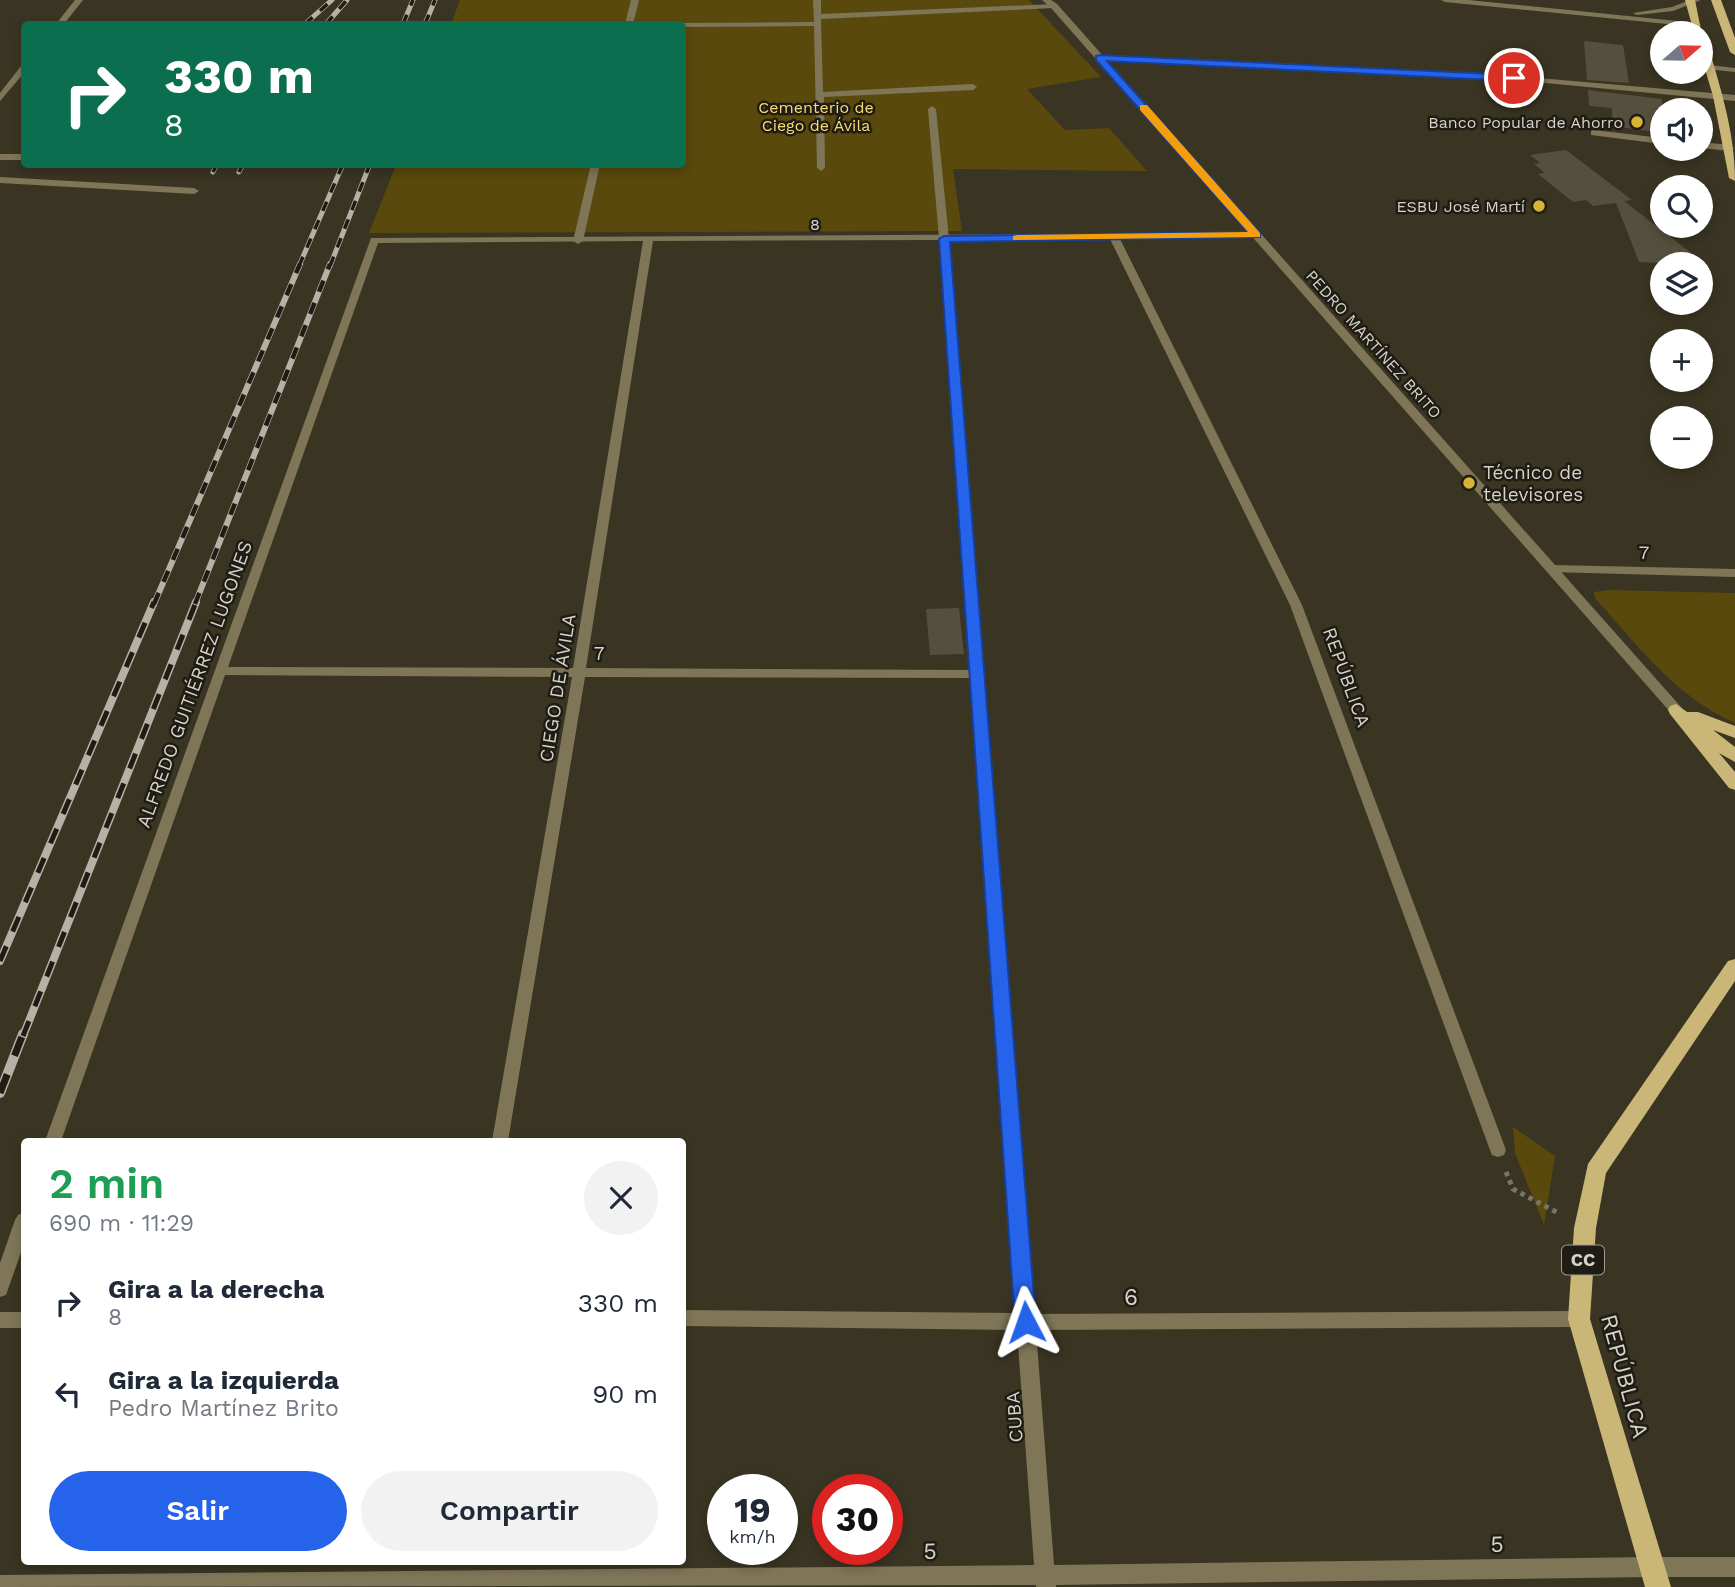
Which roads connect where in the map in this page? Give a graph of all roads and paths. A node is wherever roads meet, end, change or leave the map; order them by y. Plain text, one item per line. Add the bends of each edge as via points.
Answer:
1 (79, 0) edge
2 (635, 0) edge
3 (817, 0) edge
4 (1445, 0) edge
5 (1716, 0) edge
6 (1693, 1) edge
7 (1050, 3) edge
8 (1598, 15) junction
9 (62, 21) edge
10 (630, 21) edge
11 (817, 21) junction
12 (1697, 21) edge
13 (1650, 22) edge
14 (686, 25) edge
15 (1735, 52) edge
16 (1100, 58) junction
17 (1713, 67) edge
18 (1735, 70) edge
19 (21, 72) edge
20 (1713, 80) edge
21 (973, 87) dead end
22 (820, 95) junction
23 (1718, 96) junction
24 (0, 98) edge
25 (1735, 98) edge
26 (932, 109) dead end
27 (1594, 133) dead end
28 (1650, 140) edge
29 (1713, 146) edge
30 (1730, 148) junction
31 (0, 156) edge
32 (21, 157) edge
33 (595, 168) edge
34 (821, 168) dead end
35 (1735, 178) edge
36 (0, 180) edge
37 (194, 191) dead end
38 (1256, 235) junction
39 (1114, 237) junction
40 (944, 239) junction
41 (374, 240) joint
42 (578, 241) junction
43 (648, 241) junction
44 (1553, 569) junction
45 (1735, 573) edge
46 (221, 671) junction
47 (579, 672) junction
48 (977, 674) junction
49 (1676, 710) junction
50 (1735, 732) edge
51 (1735, 756) edge
52 (1735, 784) edge
53 (1735, 966) edge
54 (54, 1138) edge
55 (501, 1138) edge
56 (1498, 1150) joint
57 (1585, 1228) junction
58 (21, 1229) edge
59 (0, 1289) edge
60 (686, 1318) edge
61 (1579, 1319) junction
62 (0, 1320) edge
63 (21, 1320) edge
64 (1026, 1322) junction
65 (1735, 1567) edge
66 (1654, 1577) edge
67 (1045, 1581) edge
68 (721, 1583) edge
69 (0, 1585) edge

1 - 9 street
2 - 10 street
3 - 11 street
4 - 8 street
5 - 15 main road
6 - 8 street via 1651,12
6 - 12 main road
7 - 11 street
7 - 16 street, PEDRO MARTÍNEZ BRITO
8 - 13 street
11 - 14 street
11 - 22 street
16 - 23 street via 1514,78
16 - 38 street, PEDRO MARTÍNEZ BRITO
17 - 18 street
19 - 24 street
20 - 23 main road
21 - 22 street
22 - 34 street
23 - 25 street
23 - 30 main road
26 - 40 street, CUBA
27 - 28 street
29 - 30 street
30 - 35 main road
31 - 32 street
33 - 42 street
36 - 37 street
38 - 39 street, 8
38 - 44 street, PEDRO MARTÍNEZ BRITO
39 - 40 street, 8
39 - 56 street, REPÚBLICA via 1296,605
40 - 43 street, 8
40 - 48 street, CUBA
41 - 42 street, 8
41 - 46 street, ALFREDO GUITIÉRREZ LUGONES
42 - 43 street, 8
43 - 47 street, CIEGO DE ÁVILA
44 - 45 street, 7
44 - 49 street, PEDRO MARTÍNEZ BRITO
46 - 47 street, 7
46 - 54 street, ALFREDO GUITIÉRREZ LUGONES
47 - 48 street, 7
47 - 55 street, CIEGO DE ÁVILA
48 - 64 street, CUBA
49 - 50 main road
49 - 51 main road
49 - 52 main road
53 - 57 main road, REPÚBLICA / CC via 1596,1170
56 - 57 path via 1513,1189
57 - 61 main road, REPÚBLICA / CC
58 - 59 street
60 - 64 street, 6
61 - 64 street, 6
61 - 66 main road, REPÚBLICA / CC
62 - 63 street
64 - 67 street, CUBA
65 - 66 street, 5
66 - 67 street, 5
67 - 68 street, 5
68 - 69 street, 5

